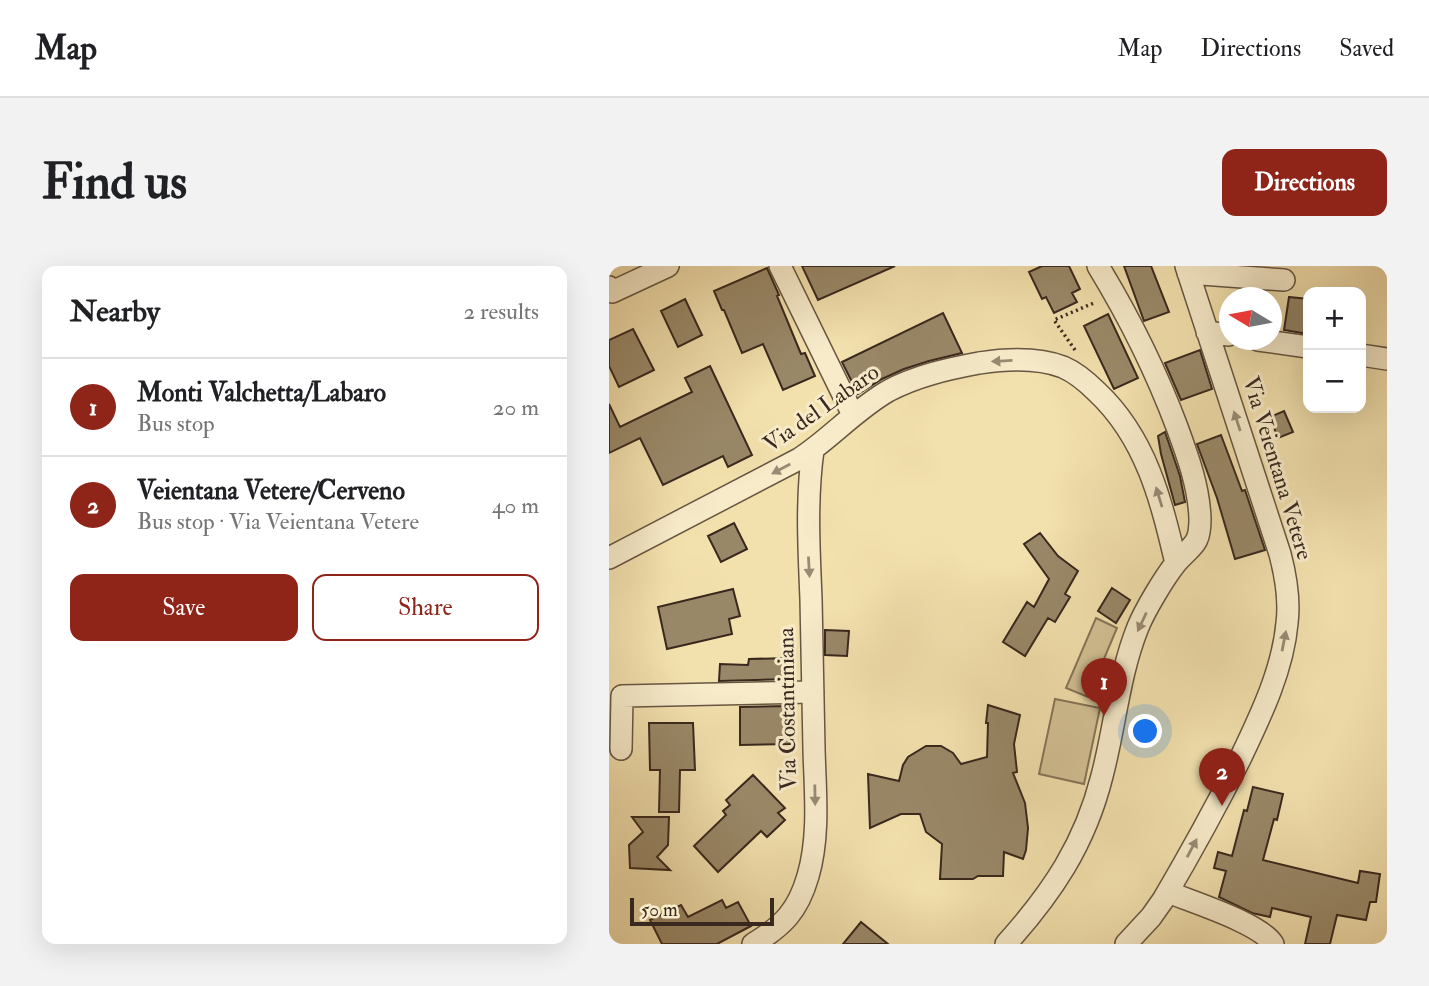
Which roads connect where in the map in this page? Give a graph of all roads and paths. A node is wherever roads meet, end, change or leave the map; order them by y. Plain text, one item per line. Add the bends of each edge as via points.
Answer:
1 (668, 266) edge
2 (780, 266) edge
3 (1098, 266) edge
4 (1187, 269) edge
5 (1284, 280) dead end
6 (610, 291) edge
7 (1115, 295) junction
8 (1207, 332) junction
9 (1219, 334) edge
10 (1282, 343) edge
11 (1303, 346) edge
12 (1366, 356) edge
13 (1387, 359) edge
14 (1084, 379) junction
15 (853, 415) junction
16 (813, 450) junction
17 (609, 558) edge
18 (1176, 563) junction
19 (813, 692) junction
20 (621, 749) dead end
21 (1168, 892) junction
22 (753, 944) edge
23 (1006, 944) edge
24 (1126, 944) edge
25 (1273, 944) edge

1 - 6 street
2 - 15 street
3 - 7 street
4 - 5 street
4 - 8 street, Via Veientana Vetere
7 - 14 path via 1054,320 1077,354
7 - 18 street via 1157,375 1194,477 1198,537
8 - 9 street
21 -> 8 street, Via Veientana Vetere via 1254,729 1279,665 1287,624 1283,564
10 - 11 street
12 - 13 street
14 -> 15 street, Via del Labaro via 1048,363 986,362 905,383
18 -> 14 street, Via del Labaro via 1158,493 1139,446 1118,414
15 - 16 street, Via del Labaro
16 -> 17 street, Via del Labaro
16 -> 19 street, Via Costantiniana via 809,479
18 -> 23 street via 1138,627 1089,817 1055,884
19 - 20 street via 622,696
19 -> 22 street, Via Costantiniana via 815,824 808,877 787,920
21 - 24 street, Via Veientana Vetere
21 - 25 street via 1252,926

